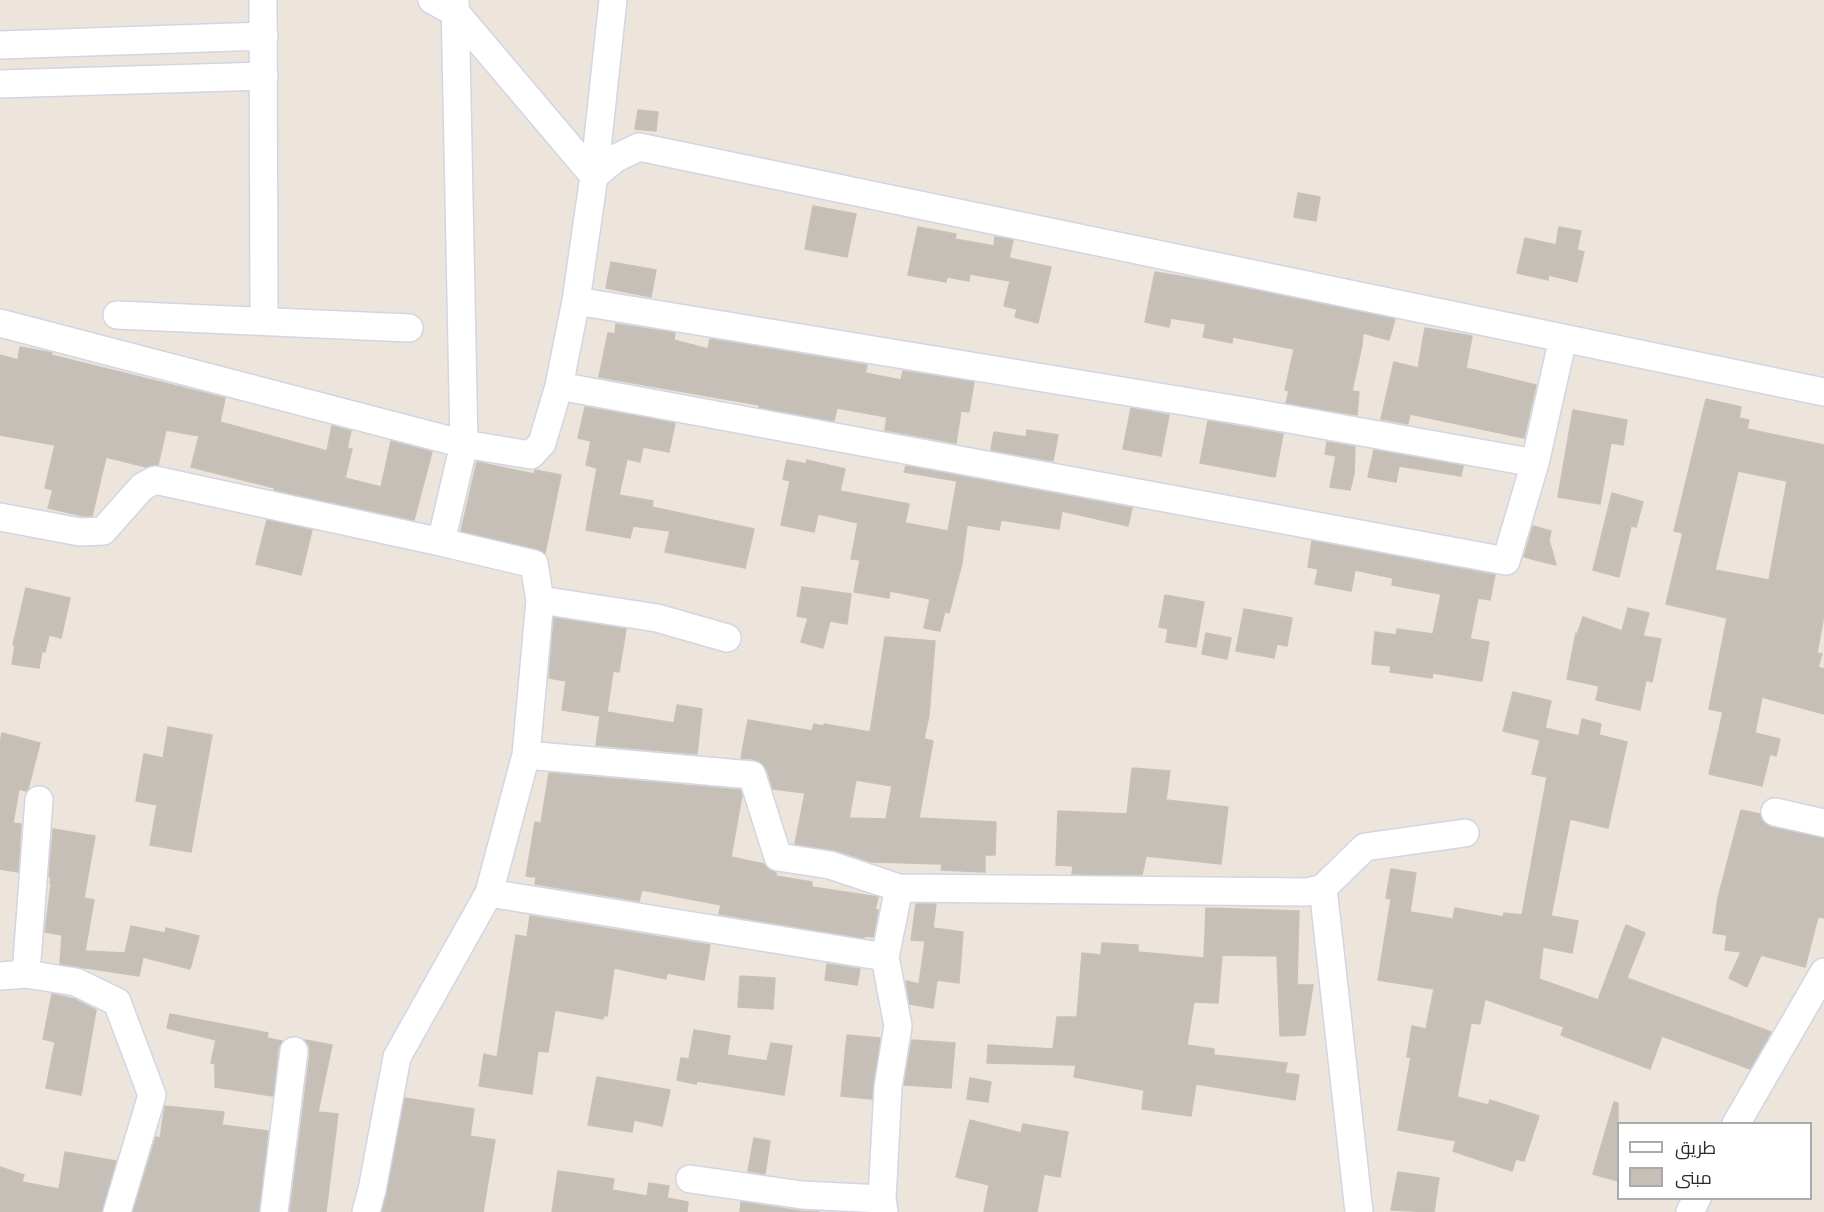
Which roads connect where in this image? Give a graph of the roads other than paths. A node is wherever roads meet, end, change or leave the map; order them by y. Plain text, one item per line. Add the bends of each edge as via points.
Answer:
1 (263, 0) edge
2 (432, 0) edge
3 (613, 0) edge
4 (456, 7) edge
5 (264, 36) junction
6 (0, 45) edge
7 (264, 76) junction
8 (0, 84) edge
9 (594, 176) junction
10 (576, 301) junction
11 (117, 315) dead end
12 (264, 321) junction
13 (0, 323) edge
14 (409, 328) dead end
15 (1563, 338) junction
16 (559, 386) junction
17 (1824, 392) edge
18 (464, 444) junction
19 (1535, 463) junction
20 (0, 517) edge
21 (441, 542) junction
22 (540, 600) junction
23 (727, 638) dead end
24 (526, 755) junction
25 (39, 800) dead end
26 (1775, 812) dead end
27 (1824, 823) edge
28 (1465, 833) dead end
29 (899, 888) junction
30 (1323, 888) junction
31 (489, 893) junction
32 (885, 957) junction
33 (1824, 972) edge
34 (13, 975) edge
35 (294, 1051) dead end
36 (1737, 1122) edge
37 (690, 1179) dead end
38 (883, 1205) edge
39 (117, 1212) edge
40 (274, 1212) edge
41 (366, 1212) edge
42 (1359, 1212) edge

1 - 5 street
2 - 4 street
3 - 9 street
4 - 9 street
4 - 18 street
5 - 6 street
5 - 7 street
7 - 8 street
7 - 12 street
9 - 10 street
9 - 15 street via 616,158 639,147
10 - 16 street
10 - 19 street
11 - 12 street
12 - 14 street
13 - 18 street
15 - 17 street
15 - 19 street
16 - 18 street via 542,443 531,455
16 - 19 street via 1506,561
18 - 21 street
20 - 21 street via 80,532 103,531 142,486 154,480
21 - 22 street via 534,564
22 - 23 street via 657,618
22 - 24 street
24 - 29 street via 752,775 778,857 830,866
24 - 31 street
25 - 34 street
26 - 27 street
28 - 30 street via 1365,847
29 - 30 street via 1307,892
29 - 32 street
30 - 42 street
31 - 32 street
31 - 41 street via 397,1057
32 - 38 street via 898,1026 888,1087
33 - 36 street
34 - 39 street via 76,982 117,1002 153,1095
35 - 40 street
37 - 38 street

